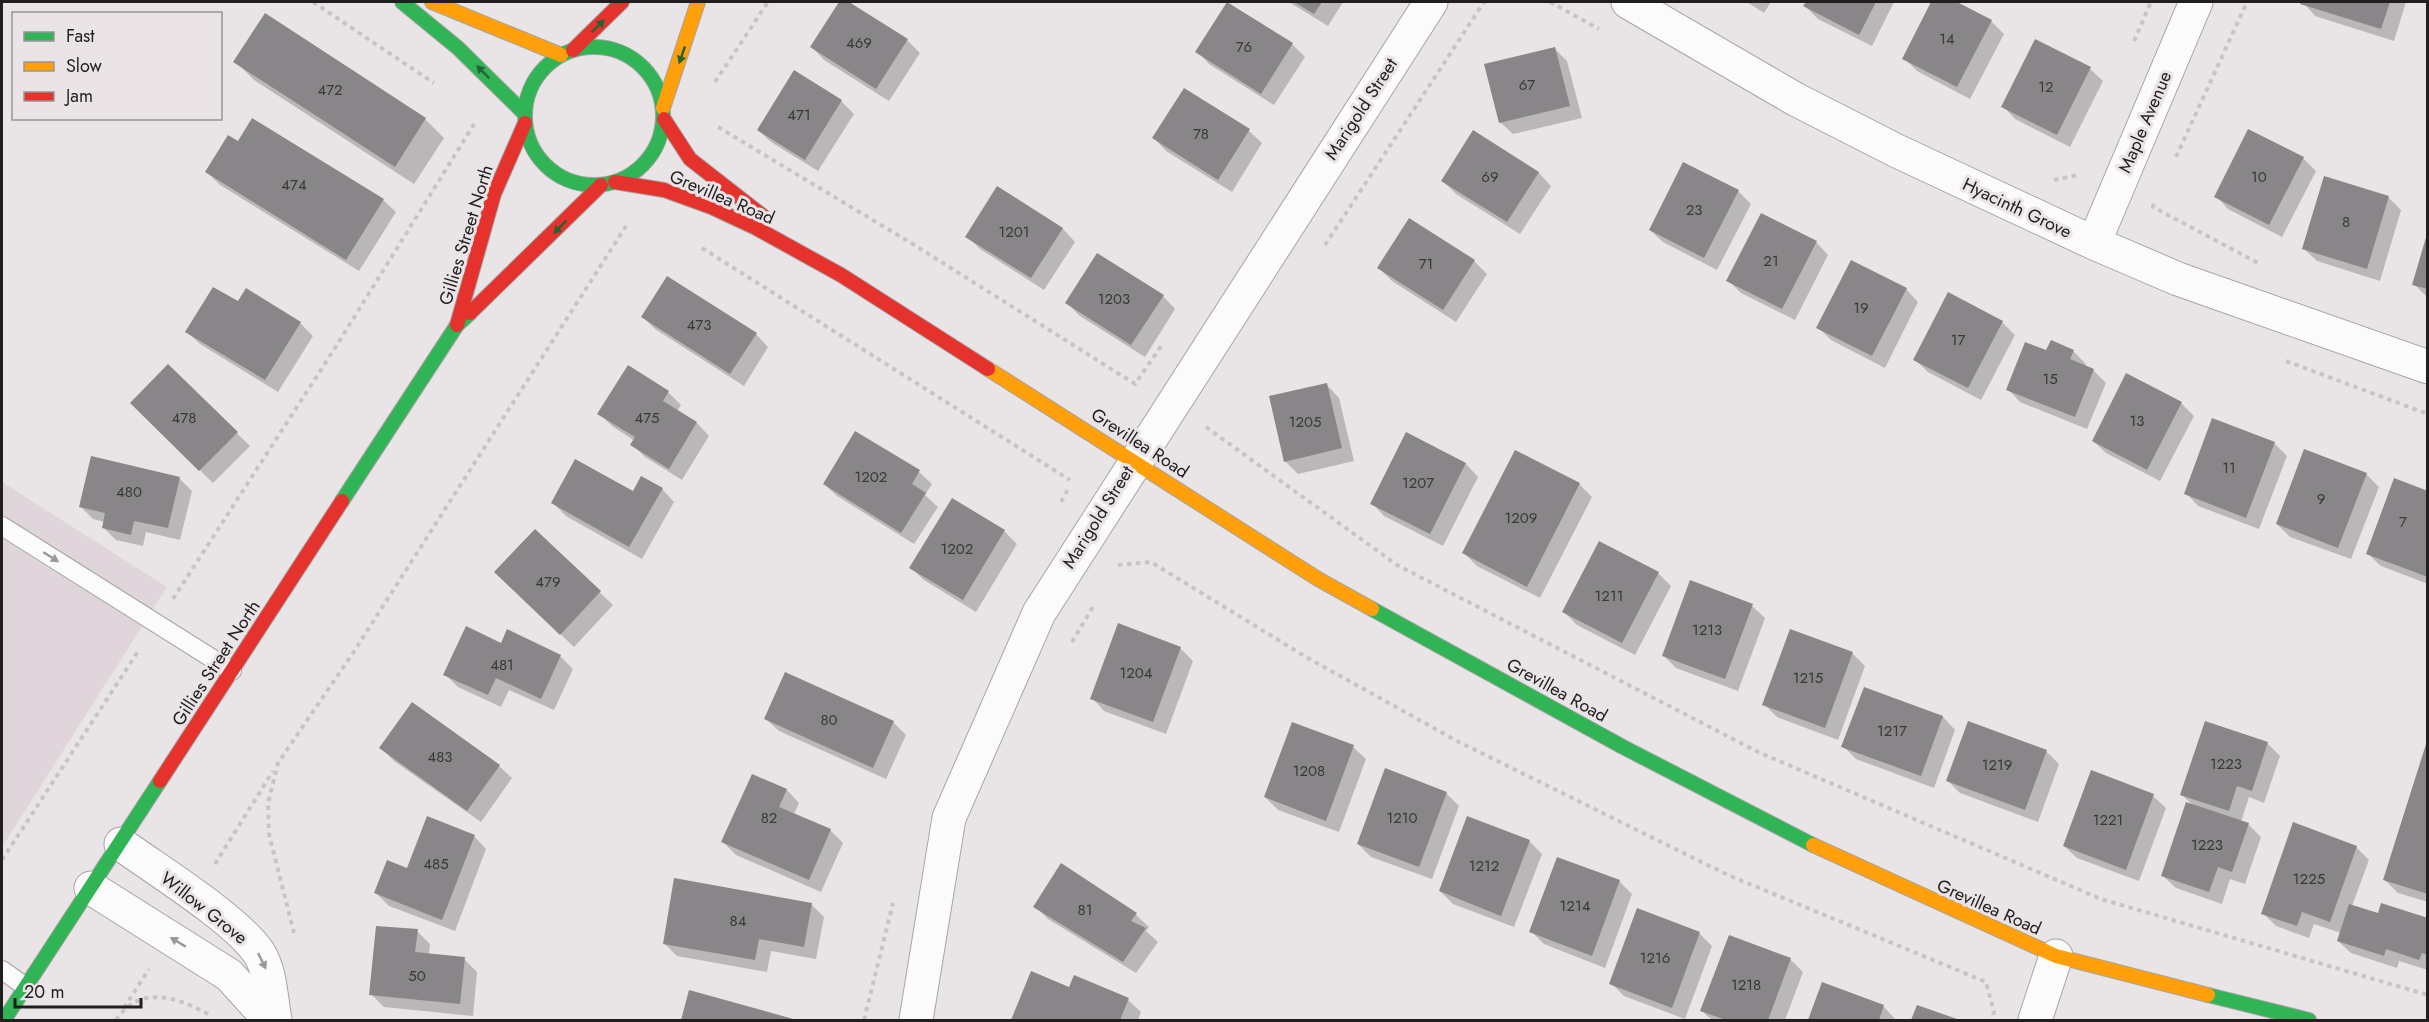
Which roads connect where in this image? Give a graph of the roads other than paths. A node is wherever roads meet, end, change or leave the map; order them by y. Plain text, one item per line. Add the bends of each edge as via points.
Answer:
1 (402, 2) edge
2 (432, 2) edge
3 (622, 2) edge
4 (698, 2) edge
5 (1431, 2) edge
6 (1628, 2) edge
7 (2196, 2) edge
8 (567, 52) junction
9 (664, 113) junction
10 (525, 118) junction
11 (615, 182) junction
12 (601, 185) junction
13 (2094, 243) junction
14 (841, 275) junction
15 (457, 325) junction
16 (2427, 367) edge
17 (1134, 460) junction
18 (2, 526) edge
19 (232, 670) junction
20 (121, 844) junction
21 (91, 888) junction
22 (2056, 956) junction
23 (2, 970) edge
24 (26, 987) junction
25 (4, 1020) edge
26 (270, 1020) edge
27 (275, 1020) edge
28 (916, 1020) edge
29 (2035, 1020) edge
30 (2309, 1020) edge

10 -> 1 street via 458,48
2 - 8 street
8 -> 3 street, Gillies Street North
4 -> 9 street
5 - 17 street, Marigold Street
6 - 13 street, Hyacinth Grove via 1795,99
7 - 13 street, Maple Avenue
8 - 9 street via 597,47 632,58 656,84
8 - 10 street, Gillies Street North via 540,73 531,86
9 - 11 street via 660,140 650,159
9 - 14 street, Grevillea Road via 682,149 699,166
10 - 12 street via 531,146 546,166 577,184
10 - 15 street, Gillies Street North via 494,194
11 - 12 street
11 - 14 street, Grevillea Road via 664,190 711,207
12 -> 15 street, Gillies Street North
13 - 16 street, Hyacinth Grove via 2188,283
14 - 17 street, Grevillea Road
15 - 19 street, Gillies Street North
17 - 22 street, Grevillea Road via 1318,579 1623,747 1840,860
17 - 28 street, Marigold Street via 1039,613 949,818
18 -> 19 lane
19 - 20 street, Gillies Street North
20 - 21 street, Gillies Street North
20 -> 27 street, Willow Grove via 251,944 266,971
21 - 24 street, Gillies Street North
26 -> 21 street, Willow Grove via 229,975
22 - 29 street
22 - 30 street, Grevillea Road
23 - 24 lane
24 - 25 street, Gillies Street North

